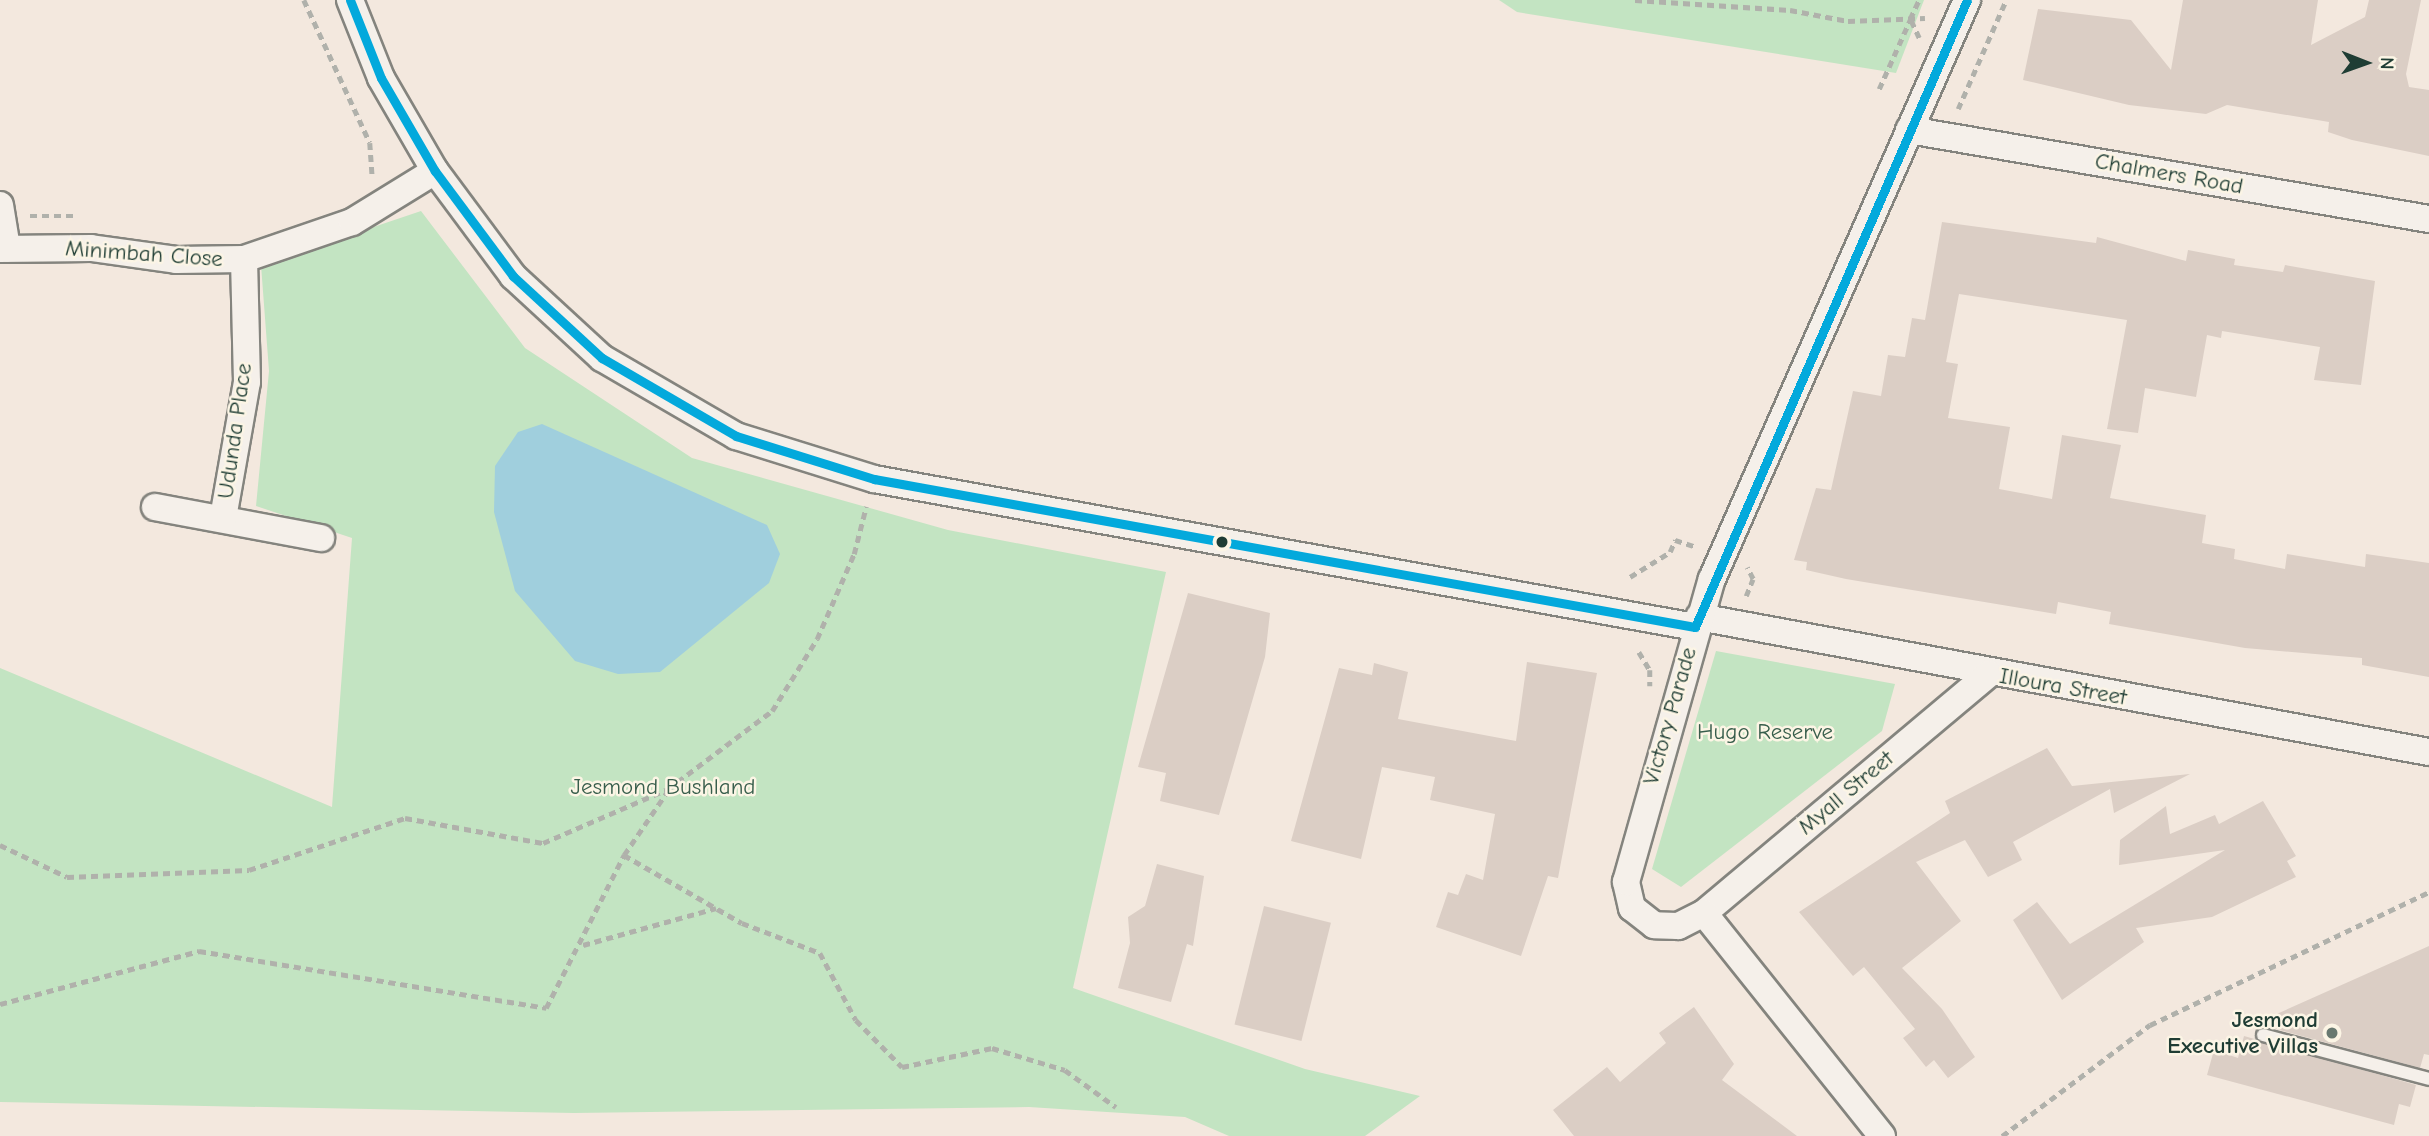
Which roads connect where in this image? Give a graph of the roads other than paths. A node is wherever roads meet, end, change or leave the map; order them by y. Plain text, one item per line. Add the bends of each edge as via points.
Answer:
1 (350, 0) edge
2 (1967, 0) edge
3 (1909, 130) junction
4 (435, 171) junction
5 (1, 211) edge
6 (2429, 219) edge
7 (4, 248) edge
8 (244, 260) junction
9 (155, 507) dead end
10 (223, 518) junction
11 (321, 538) dead end
12 (1697, 622) junction
13 (1989, 674) junction
14 (2429, 752) edge
15 (1704, 913) junction
16 (2263, 1035) dead end
17 (2429, 1079) edge
18 (1882, 1136) edge

1 - 4 street, Illoura Street via 382,78
2 - 3 street, Victory Parade
3 - 6 street, Chalmers Road
3 - 12 street, Victory Parade
4 - 8 street, Minimbah Close via 352,222
4 - 12 street, Illoura Street via 521,284 602,358 736,436 874,479
5 - 7 street
7 - 8 street, Minimbah Close
8 - 10 street, Udunda Place via 247,382
9 - 10 street, Udunda Place
10 - 11 street, Udunda Place
12 - 13 street, Illoura Street
12 - 15 street, Victory Parade via 1626,882 1632,908 1654,925 1678,926
13 - 14 street, Illoura Street
13 - 15 street, Myall Street
15 - 18 street
16 - 17 lane

